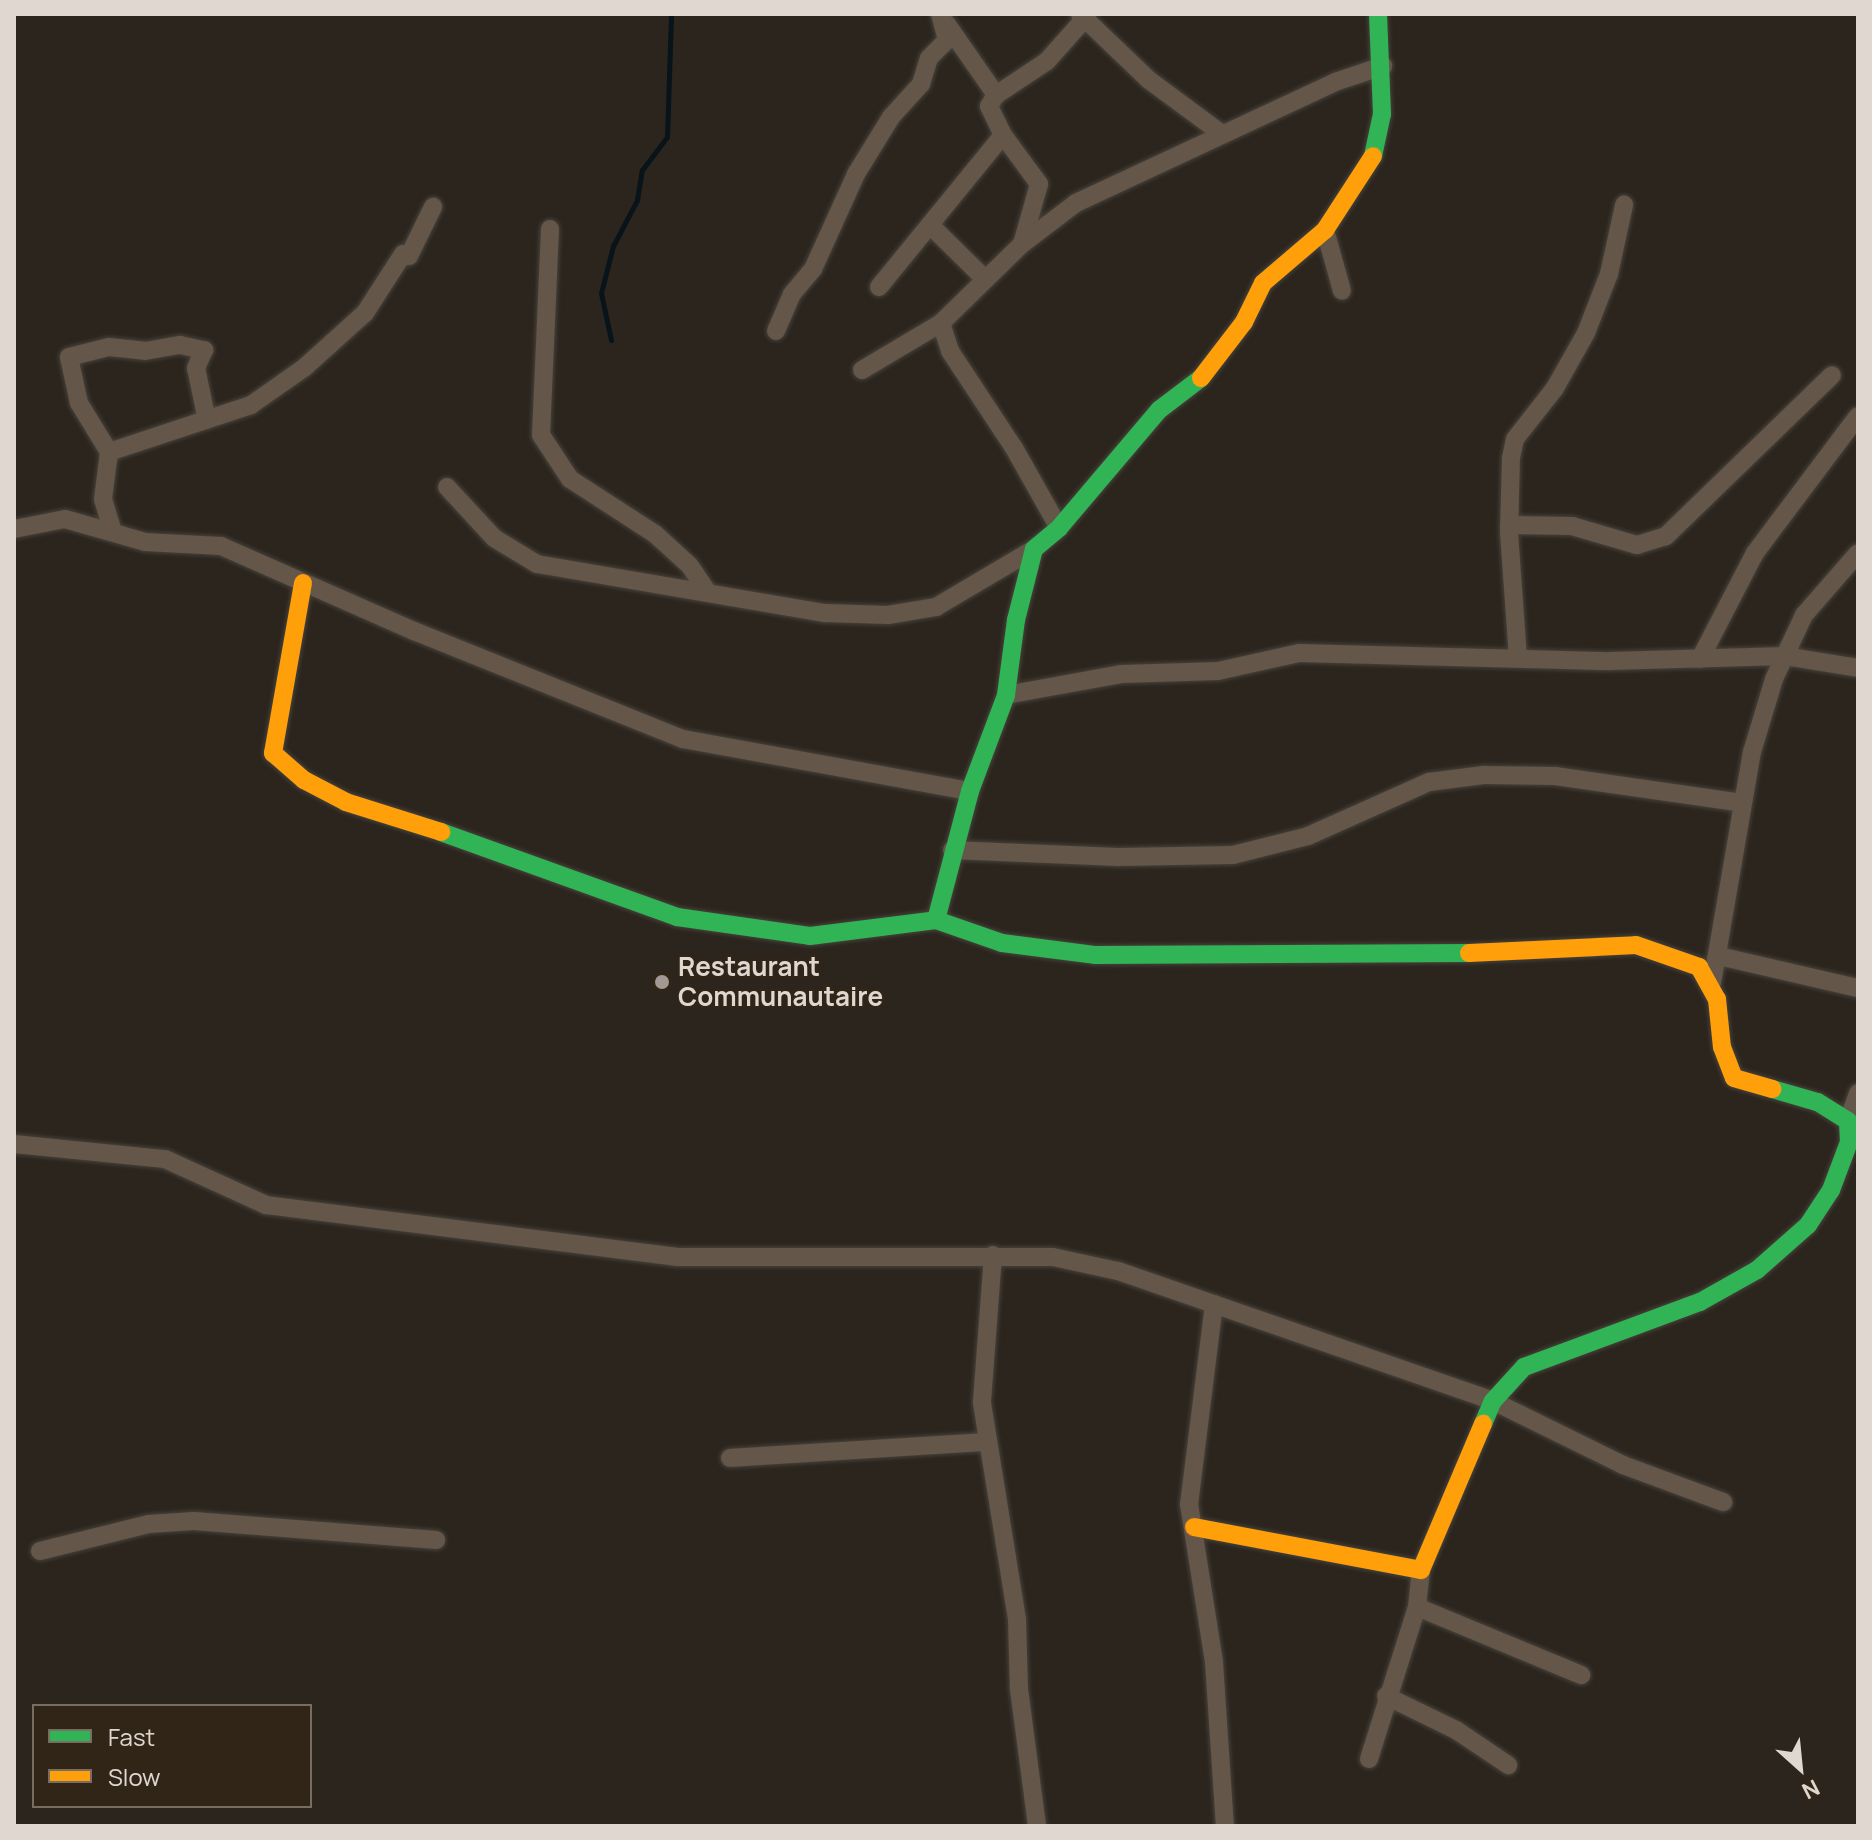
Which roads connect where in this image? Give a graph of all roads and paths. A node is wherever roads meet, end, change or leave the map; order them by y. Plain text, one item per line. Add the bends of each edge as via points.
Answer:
1 (1378, 14) edge
2 (1083, 16) edge
3 (943, 19) edge
4 (1383, 66) junction
5 (996, 95) junction
6 (1222, 134) junction
7 (1003, 135) junction
8 (1624, 205) dead end
9 (433, 207) dead end
10 (930, 225) junction
11 (550, 229) dead end
12 (1325, 230) junction
13 (1022, 244) junction
14 (984, 278) junction
15 (879, 287) dead end
16 (1342, 291) dead end
17 (941, 323) junction
18 (776, 331) dead end
19 (862, 370) dead end
20 (1832, 375) dead end
21 (1858, 416) edge
22 (207, 420) junction
23 (109, 452) junction
24 (447, 487) dead end
25 (1509, 525) junction
26 (1059, 528) junction
27 (14, 529) edge
28 (113, 532) junction
29 (1034, 549) junction
30 (1858, 553) edge
31 (303, 583) junction
32 (707, 591) junction
33 (1785, 656) junction
34 (1518, 658) junction
35 (1700, 659) junction
36 (1858, 668) edge
37 (1006, 695) junction
38 (970, 791) junction
39 (1742, 803) junction
40 (952, 850) junction
41 (936, 920) junction
42 (1719, 956) junction
43 (1712, 983) junction
44 (1858, 988) edge
45 (1858, 1093) edge
46 (1848, 1121) junction
47 (14, 1144) edge
48 (993, 1255) junction
49 (1214, 1304) junction
50 (1493, 1401) junction
51 (986, 1442) junction
52 (730, 1458) dead end
53 (1723, 1502) dead end
54 (1194, 1527) junction
55 (436, 1540) dead end
56 (40, 1551) dead end
57 (1421, 1570) junction
58 (1417, 1607) junction
59 (1581, 1675) dead end
60 (1386, 1696) junction
61 (1369, 1759) dead end
62 (1508, 1765) dead end
63 (1037, 1826) edge
64 (1225, 1826) edge

1 - 4 street
2 - 5 street via 1047,61
2 - 6 street via 1149,80
3 - 5 street
3 - 18 street via 947,40 929,58 921,84 891,117 856,174 813,269 792,294
4 - 6 street
4 - 12 street via 1375,152 1353,194
5 - 7 street via 989,106
6 - 13 street via 1076,203
7 - 10 street
7 - 13 street via 1039,184
8 - 25 street via 1609,274 1586,333 1555,388 1515,439
9 - 22 street via 409,256 403,254 365,313 330,346 251,405
10 - 14 street
10 - 15 street
11 - 32 street via 541,435 570,479 655,534 690,566
12 - 16 street
12 - 26 street via 1263,283 1244,322 1204,375 1159,410
13 - 14 street
14 - 17 street
17 - 19 street
17 - 26 street via 950,351
20 - 25 street via 1666,536 1637,545 1572,526
21 - 35 street via 1755,553
22 - 23 street
22 - 23 street via 196,368 204,350 109,347 69,357 79,403
23 - 28 street via 103,499
24 - 32 street via 494,538 537,564
25 - 34 street
26 - 29 street
27 - 28 street via 65,519
28 - 31 street via 145,542 221,546
29 - 32 street via 936,607 906,613 825,613
29 - 37 street via 1016,620
30 - 33 street via 1804,615
31 - 38 street via 683,739
31 - 41 street via 273,753 304,780 346,802 488,847 677,917 810,936
33 - 35 street
33 - 36 street
33 - 39 street via 1756,737
34 - 35 street
34 - 37 street via 1299,653 1218,671 1122,674
37 - 38 street
38 - 40 street
39 - 40 street via 1555,776 1484,775 1429,782 1308,836 1233,855 1118,857
39 - 42 street
40 - 41 street
41 - 43 street via 1002,943 1096,955 1410,956 1636,945 1699,967
42 - 43 street
42 - 44 street
43 - 46 street via 1722,1047 1734,1078 1817,1102
45 - 46 street
46 - 50 street via 1849,1142 1831,1190 1808,1225 1757,1270 1700,1302 1524,1367
47 - 48 street via 165,1159 266,1205 677,1257
48 - 49 street via 1053,1257 1118,1271
48 - 51 street via 982,1403
49 - 50 street
49 - 54 street via 1189,1504
50 - 53 street via 1594,1452
50 - 57 street
51 - 52 street
51 - 63 street via 1017,1619 1019,1689
54 - 57 street
54 - 64 street via 1214,1662
55 - 56 street via 194,1521 149,1524
57 - 58 street
58 - 59 street
58 - 60 street
60 - 61 street
60 - 62 street via 1456,1730

